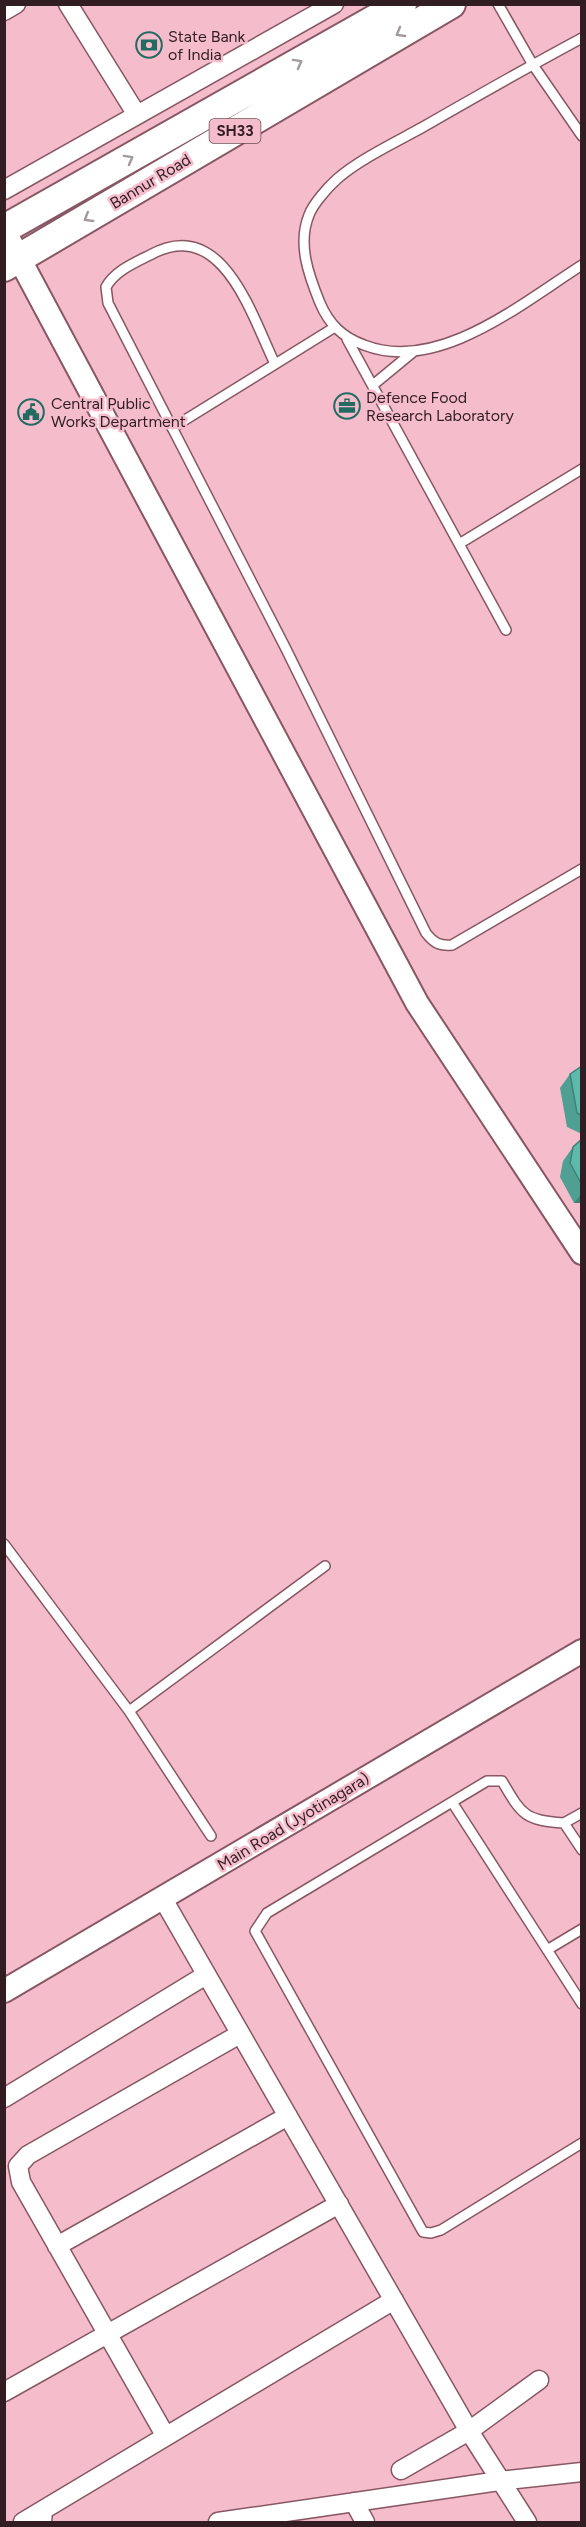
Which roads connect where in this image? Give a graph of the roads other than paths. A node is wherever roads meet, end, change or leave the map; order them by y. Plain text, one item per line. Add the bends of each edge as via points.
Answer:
1 (16, 4) edge
2 (68, 4) edge
3 (334, 4) edge
4 (451, 4) edge
5 (498, 4) edge
6 (398, 6) edge
7 (4, 11) edge
8 (582, 38) edge
9 (533, 65) junction
10 (137, 115) junction
11 (582, 136) edge
12 (4, 190) edge
13 (4, 229) edge
14 (12, 263) edge
15 (582, 266) edge
16 (335, 327) junction
17 (347, 339) junction
18 (413, 352) junction
19 (275, 364) junction
20 (373, 385) junction
21 (172, 428) junction
22 (582, 469) edge
23 (459, 544) junction
24 (506, 630) dead end
25 (582, 869) edge
26 (582, 1253) edge
27 (4, 1544) edge
28 (325, 1566) dead end
29 (582, 1651) edge
30 (129, 1711) junction
31 (452, 1802) junction
32 (582, 1813) edge
33 (564, 1823) junction
34 (211, 1836) dead end
35 (582, 1850) edge
36 (163, 1899) junction
37 (582, 1929) edge
38 (547, 1950) junction
39 (206, 1975) junction
40 (4, 1991) edge
41 (582, 2004) edge
42 (240, 2034) junction
43 (4, 2098) edge
44 (288, 2116) junction
45 (582, 2143) edge
46 (339, 2204) junction
47 (57, 2246) junction
48 (394, 2300) junction
49 (107, 2332) junction
50 (539, 2380) dead end
51 (4, 2392) edge
52 (469, 2432) junction
53 (165, 2435) junction
54 (401, 2470) dead end
55 (582, 2472) edge
56 (499, 2481) junction
57 (354, 2502) junction
58 (43, 2516) edge
59 (23, 2523) edge
60 (218, 2523) edge
61 (365, 2523) edge
62 (527, 2523) edge

1 - 7 street
2 - 10 street
3 - 10 street
4 -> 14 main road, Bannur Road / SH33
5 - 9 lane
13 -> 6 main road
8 - 9 lane
9 - 11 lane
9 - 16 lane via 336,180 309,215 303,248 312,283
10 - 12 street
13 - 14 street
14 - 26 street via 417,1003
15 - 18 lane via 459,339
16 - 17 lane
16 - 19 lane
17 - 18 lane via 378,351
17 - 20 lane
18 - 20 lane
19 - 21 lane
19 - 21 lane via 239,288 207,252 177,243 117,273 106,287 108,303
20 - 23 lane
21 - 25 lane via 426,933 434,942 452,945
22 - 23 lane
23 - 24 lane
27 - 30 lane
28 - 30 lane
29 - 36 street, Main Road (Jyotinagara)
30 - 34 lane
31 - 33 lane via 495,1779 502,1781 525,1815
31 - 38 lane
31 - 45 lane via 267,1913 255,1931 423,2232 448,2226
32 - 33 lane
33 - 35 lane
36 - 39 street
36 - 40 street, Main Road (Jyotinagara)
37 - 38 lane
38 - 41 lane
39 - 42 street
39 - 43 street
42 - 44 street
42 - 47 street via 22,2161 18,2173 21,2182
44 - 46 street
44 - 47 street
46 - 48 street
46 - 49 street
47 - 49 street
48 - 52 street
48 - 53 street
49 - 51 street
49 - 53 street
50 - 52 street
52 - 54 street
52 - 56 street
53 - 58 street
55 - 56 street
56 - 57 street
56 - 62 street
57 - 60 street
57 - 61 street
58 - 59 street

